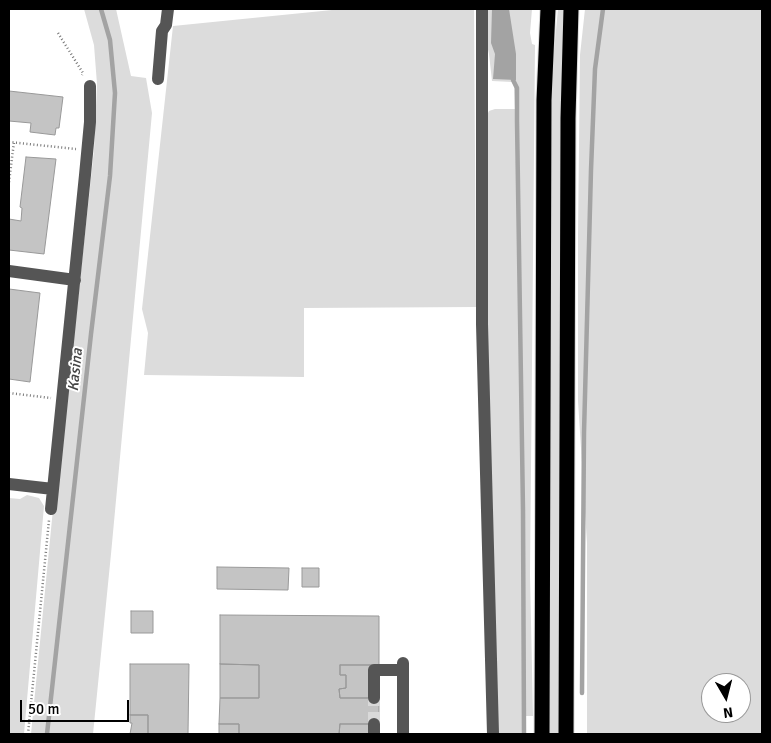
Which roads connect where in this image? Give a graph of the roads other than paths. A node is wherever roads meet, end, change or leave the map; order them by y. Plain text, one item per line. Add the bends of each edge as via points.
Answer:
1 (168, 9) edge
2 (482, 9) edge
3 (571, 9) edge
4 (578, 9) edge
5 (549, 10) edge
6 (570, 42) junction
7 (158, 79) dead end
8 (90, 89) road end
9 (9, 271) edge
10 (75, 280) junction
11 (9, 484) edge
12 (53, 489) junction
13 (50, 509) road end
14 (374, 698) tunnel mouth
15 (403, 734) edge
16 (493, 734) edge
17 (542, 734) edge
18 (566, 734) edge

1 - 7 lane via 162,31
2 - 16 lane via 482,324
3 - 6 highway
4 - 6 highway
5 - 17 highway via 544,109
6 - 18 highway
8 - 10 lane
9 - 10 lane
10 - 12 lane
11 - 12 lane
12 - 13 lane
14 - 15 lane via 374,670 403,667

